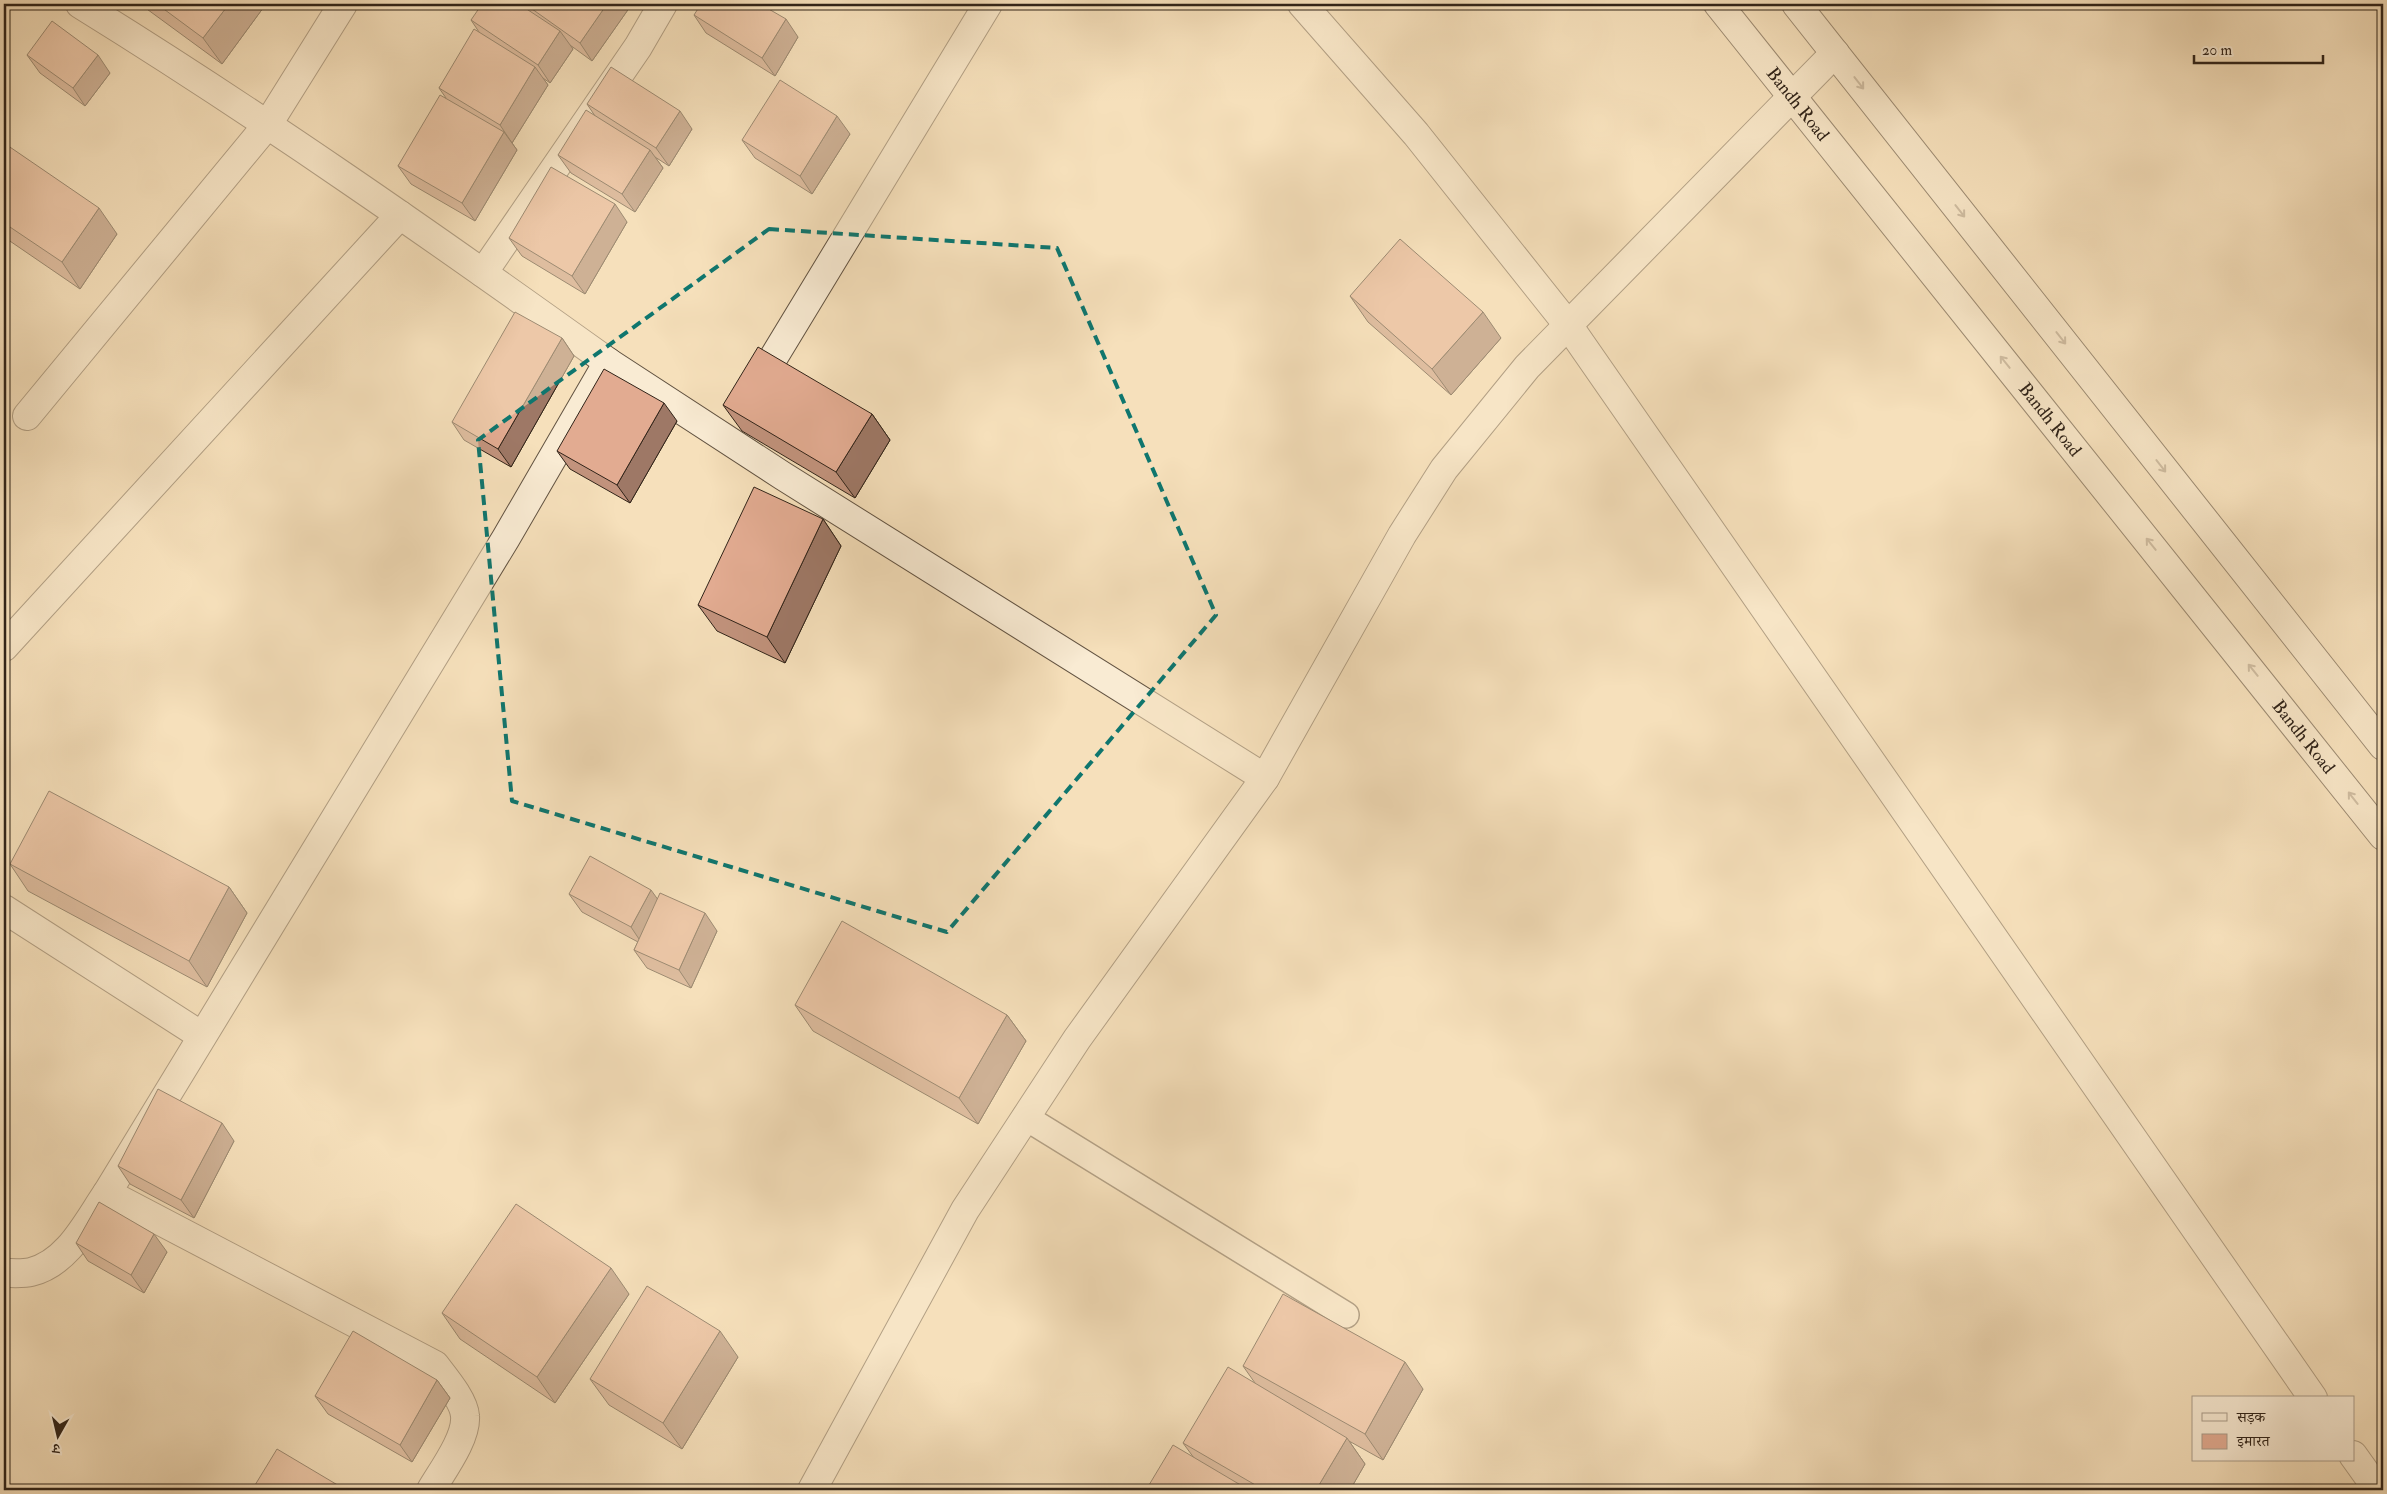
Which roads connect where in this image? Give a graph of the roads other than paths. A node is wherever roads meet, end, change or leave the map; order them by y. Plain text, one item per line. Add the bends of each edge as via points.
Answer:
1 (80, 4) edge
2 (343, 4) edge
3 (663, 4) edge
4 (988, 4) edge
5 (1302, 4) edge
6 (1718, 4) edge
7 (1796, 4) edge
8 (1835, 53) junction
9 (1792, 97) junction
10 (268, 124) junction
11 (400, 215) junction
12 (483, 273) junction
13 (1568, 325) junction
14 (608, 362) junction
15 (27, 416) dead end
16 (725, 439) junction
17 (4, 647) edge
18 (2383, 746) edge
19 (1265, 778) junction
20 (2383, 836) edge
21 (4, 909) edge
22 (202, 1036) junction
23 (1026, 1118) junction
24 (107, 1193) junction
25 (4, 1273) edge
26 (1346, 1315) dead end
27 (2312, 1396) edge
28 (2354, 1456) edge
29 (431, 1490) edge
30 (812, 1490) edge
31 (2378, 1490) edge

1 - 10 street
2 - 10 street
3 - 12 street via 638,47
4 - 16 street
5 - 13 street via 1416,134
6 - 9 street, Bandh Road
7 - 8 street
8 - 9 street
8 -> 18 street
9 - 13 street
20 -> 9 street, Bandh Road
10 - 11 street
10 - 15 street
11 - 12 street
11 - 17 street
12 - 14 street
13 - 19 street via 1527,366 1444,469 1402,535
13 - 27 street
14 - 16 street
14 - 22 street via 506,538
16 - 19 street
19 - 23 street via 1076,1038
21 - 22 street
22 - 24 street
23 - 26 lane
23 - 30 street via 965,1210
24 - 25 street via 70,1247 53,1263 30,1272
24 - 29 street via 435,1365 454,1390 465,1415 459,1443
28 - 31 street

